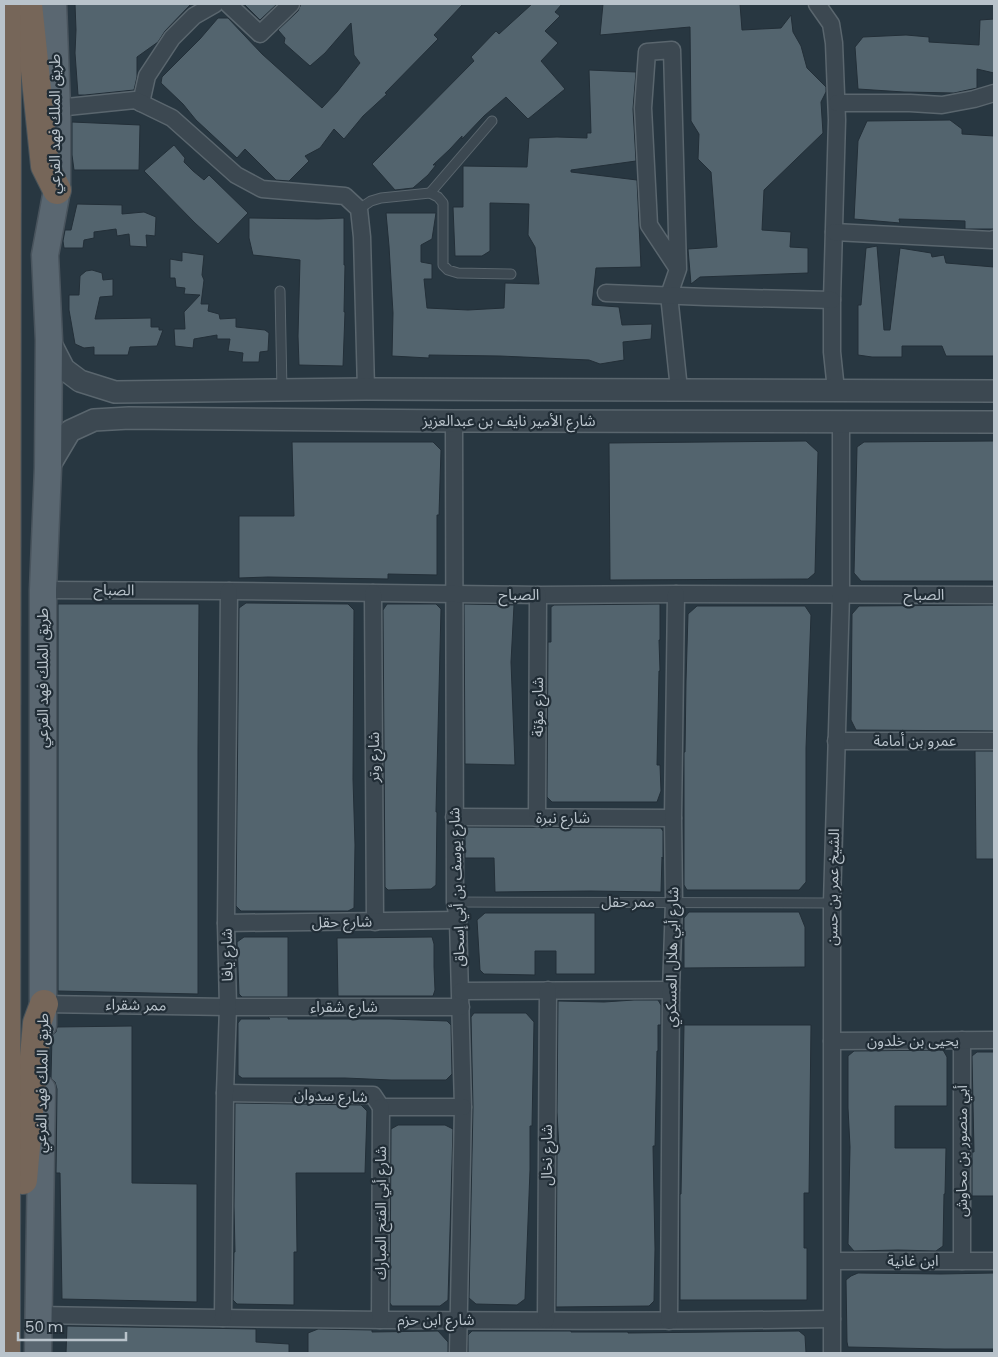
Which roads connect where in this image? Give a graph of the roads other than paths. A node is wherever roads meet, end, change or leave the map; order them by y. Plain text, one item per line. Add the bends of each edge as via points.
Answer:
1 (7, 4) edge
2 (28, 4) edge
3 (53, 4) edge
4 (215, 4) edge
5 (228, 4) edge
6 (291, 4) edge
7 (817, 4) edge
8 (994, 93) edge
9 (141, 103) junction
10 (837, 103) junction
11 (57, 108) junction
12 (492, 120) dead end
13 (57, 190) junction
14 (430, 193) junction
15 (359, 209) junction
16 (834, 232) junction
17 (994, 239) edge
18 (678, 270) junction
19 (512, 274) dead end
20 (280, 291) dead end
21 (606, 292) dead end
22 (669, 295) junction
23 (832, 300) junction
24 (49, 340) junction
25 (366, 388) junction
26 (679, 389) junction
27 (282, 390) junction
28 (836, 390) junction
29 (994, 391) edge
30 (115, 392) junction
31 (129, 418) junction
32 (454, 421) junction
33 (841, 421) junction
34 (994, 422) edge
35 (48, 468) junction
36 (43, 590) junction
37 (229, 591) junction
38 (372, 594) junction
39 (676, 594) junction
40 (840, 594) junction
41 (454, 595) junction
42 (994, 595) edge
43 (538, 596) junction
44 (836, 741) junction
45 (994, 741) edge
46 (454, 817) junction
47 (537, 818) junction
48 (673, 818) junction
49 (455, 902) junction
50 (674, 902) junction
51 (832, 903) junction
52 (458, 920) junction
53 (375, 922) junction
54 (226, 923) junction
55 (548, 990) junction
56 (671, 990) junction
57 (461, 999) junction
58 (44, 1004) junction
59 (228, 1007) junction
60 (962, 1040) junction
61 (994, 1040) edge
62 (832, 1041) junction
63 (225, 1094) junction
64 (381, 1107) junction
65 (463, 1107) junction
66 (962, 1261) junction
67 (994, 1261) edge
68 (832, 1262) junction
69 (7, 1283) junction
70 (39, 1314) junction
71 (223, 1318) junction
72 (832, 1319) junction
73 (380, 1320) junction
74 (460, 1320) junction
75 (546, 1320) junction
76 (669, 1321) junction
77 (6, 1353) edge
78 (38, 1353) edge
79 (458, 1353) edge
80 (832, 1353) edge

1 - 69 highway
2 - 13 highway via 45,166
3 - 11 main road, طريق الملك فهد الفرعي
4 - 9 street via 194,16 172,38 147,76
5 - 6 street via 260,34
7 - 10 street via 831,24
8 - 10 street via 942,105
9 - 11 street via 135,100
9 - 15 street via 172,118 236,175 262,189 345,196
10 - 16 street
11 - 13 main road, طريق الملك فهد الفرعي
12 - 14 lane
13 - 24 main road, طريق الملك فهد الفرعي via 45,255
14 - 15 lane via 381,198
14 - 19 lane via 443,203 443,265 448,270
15 - 25 street
16 - 17 street
16 - 23 street
18 - 18 street via 649,225 643,108 647,52 672,50
18 - 22 street
20 - 27 lane
21 - 22 street
22 - 23 street
22 - 26 street
23 - 28 street
24 - 30 street via 64,369 80,381
24 - 35 main road, طريق الملك فهد الفرعي
25 - 26 street
25 - 27 street
26 - 28 street
27 - 30 street
28 - 29 street
30 - 31 street via 101,394 97,402 100,411 107,416
31 - 32 street, شارع الأمير نايف بن عبدالعزيز
31 - 35 street, شارع الأمير نايف بن عبدالعزيز via 94,420 70,431
32 - 33 street, شارع الأمير نايف بن عبدالعزيز
32 - 41 street, شارع يوسف بن أبي إسحاق
33 - 34 street, شارع الأمير نايف بن عبدالعزيز
33 - 40 street, الشيخ عمر بن حسن
35 - 36 main road, طريق الملك فهد الفرعي
36 - 37 street, الصباح
36 - 58 main road, طريق الملك فهد الفرعي
37 - 38 street, الصباح
37 - 54 street, شارع يافا
38 - 41 street, الصباح
38 - 53 street, شارع وتر
39 - 40 street, الصباح
39 - 43 street, الصباح
39 - 48 street, شارع أبي هلال العسكري
40 - 42 street, الصباح
40 - 44 street, الشيخ عمر بن حسن
41 - 43 street, الصباح
41 - 46 street, شارع يوسف بن أبي إسحاق
43 - 47 street, شارع مؤتة
44 - 45 street, عمرو بن أمامة
44 - 51 street, الشيخ عمر بن حسن
46 - 47 street, شارع نبرة
46 - 49 street, شارع يوسف بن أبي إسحاق
47 - 48 street, شارع نبرة
48 - 50 street, شارع أبي هلال العسكري
49 - 50 lane, ممر حقل
49 - 52 street, شارع يوسف بن أبي إسحاق
50 - 51 lane, ممر حقل
50 - 56 street, شارع أبي هلال العسكري
51 - 62 street, الشيخ عمر بن حسن
52 - 53 street, شارع حقل
52 - 57 street, شارع يوسف بن أبي إسحاق
53 - 54 street, شارع حقل
54 - 59 street, شارع يافا
55 - 56 street, شارع شقراء
55 - 57 street, شارع شقراء
55 - 75 street, شارع نخال
56 - 76 street, شارع أبي هلال العسكري
57 - 59 street, شارع شقراء
57 - 65 street, شارع يوسف بن أبي إسحاق
58 - 59 street, ممر شقراء
58 - 69 highway via 37,1024 19,1213
58 - 70 main road, طريق الملك فهد الفرعي
59 - 63 street, شارع يافا
60 - 61 street, يحيى بن خلدون
60 - 62 street, يحيى بن خلدون
60 - 66 street, أبي منصور بن محاوش
62 - 68 street, الشيخ عمر بن حسن
63 - 64 street, شارع سدوان via 373,1095
63 - 71 street, شارع يافا
64 - 65 street, شارع سدوان
64 - 73 street, شارع أبي الفتح المبارك
65 - 74 street, شارع يوسف بن أبي إسحاق
66 - 67 street, ابن غانية
66 - 68 street, ابن غانية
68 - 72 street, الشيخ عمر بن حسن
69 - 77 highway
70 - 71 street, شارع ابن حزم
70 - 78 main road, طريق الملك فهد الفرعي
71 - 73 street, شارع ابن حزم
72 - 76 street, شارع ابن حزم
72 - 80 street, الشيخ عمر بن حسن
73 - 74 street, شارع ابن حزم
74 - 75 street, شارع ابن حزم
74 - 79 street, شارع يوسف بن أبي إسحاق
75 - 76 street, شارع ابن حزم

